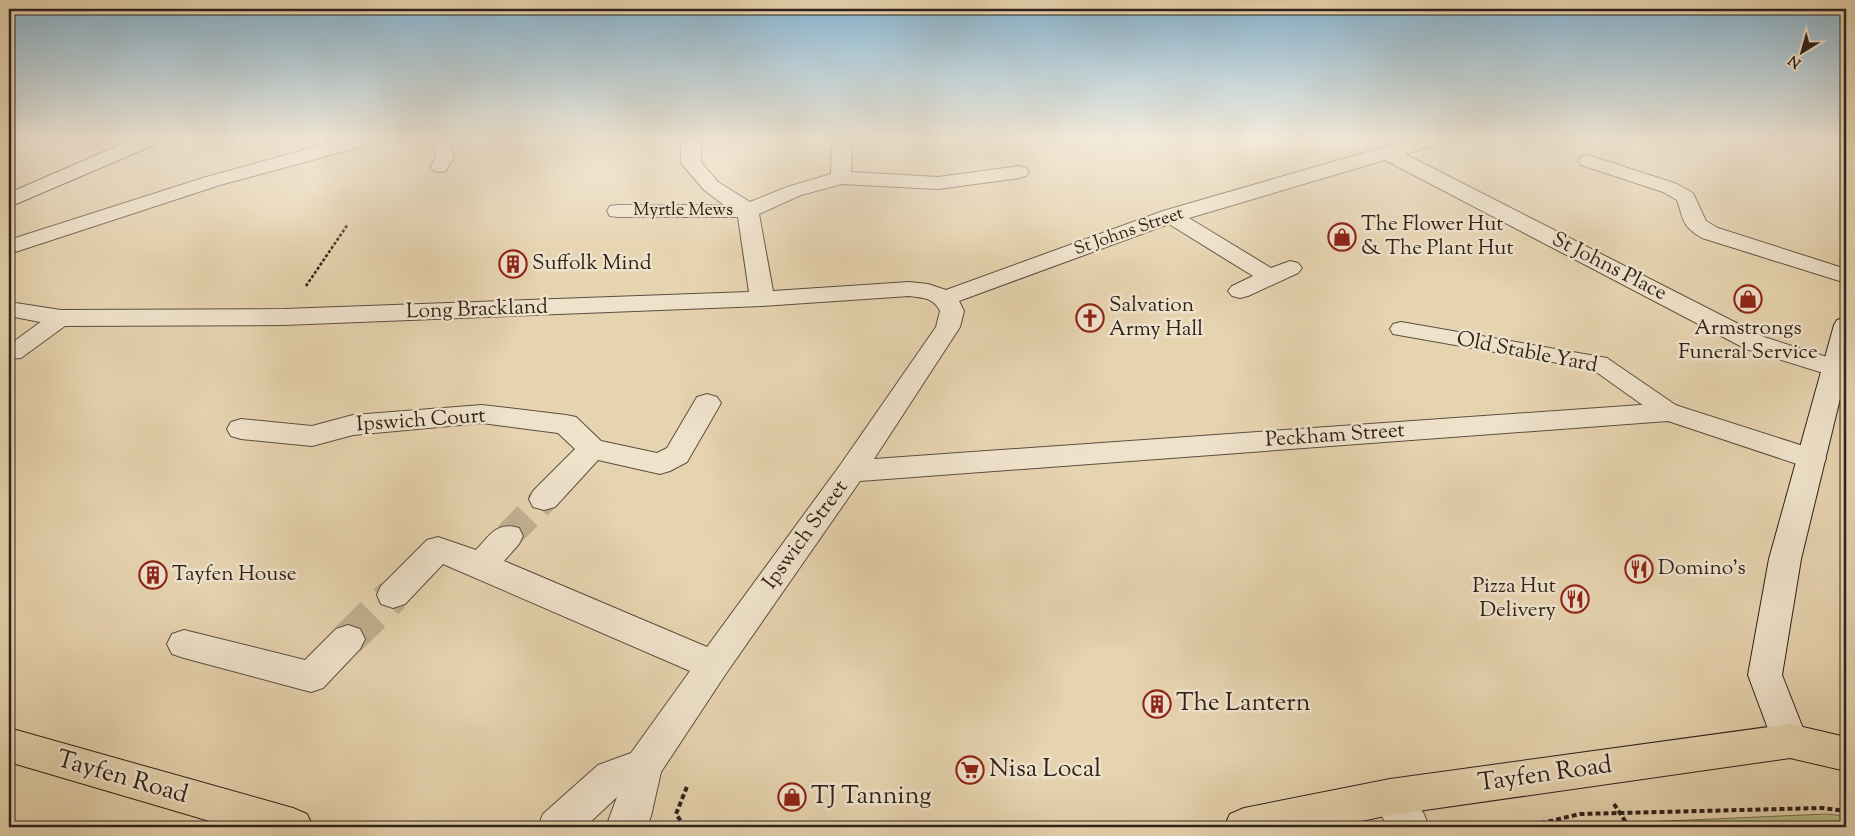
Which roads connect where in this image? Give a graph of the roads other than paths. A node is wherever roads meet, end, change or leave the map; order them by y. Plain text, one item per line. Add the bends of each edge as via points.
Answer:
1 (59, 179) edge
2 (220, 179) edge
3 (705, 179) edge
4 (837, 179) edge
5 (861, 179) edge
6 (967, 179) edge
7 (1298, 179) edge
8 (1439, 179) edge
9 (1643, 179) edge
10 (9, 201) edge
11 (748, 210) junction
12 (618, 211) dead end
13 (1171, 216) junction
14 (9, 247) edge
15 (1846, 276) edge
16 (1240, 291) dead end
17 (762, 298) junction
18 (945, 298) junction
19 (9, 309) edge
20 (61, 318) junction
21 (1846, 325) edge
22 (1401, 329) dead end
23 (12, 353) dead end
24 (1840, 370) edge
25 (707, 403) dead end
26 (1669, 412) junction
27 (241, 429) dead end
28 (592, 449) junction
29 (1812, 458) junction
30 (851, 471) junction
31 (544, 499) tunnel mouth
32 (508, 536) tunnel mouth
33 (481, 565) junction
34 (393, 595) tunnel mouth
35 (348, 639) tunnel mouth
36 (184, 644) dead end
37 (713, 665) junction
38 (1790, 741) junction
39 (9, 746) edge
40 (1846, 754) edge
41 (644, 766) junction
42 (1400, 812) edge
43 (293, 827) edge
44 (557, 827) edge
45 (625, 827) edge
46 (1244, 827) edge

1 - 10 street
2 - 14 street
3 - 11 street
4 - 11 street via 794,191
5 - 6 street via 938,183
7 - 13 street, St Johns Street
8 - 24 street, St Johns Place via 1755,342
9 - 15 street via 1686,197 1696,225 1710,233
11 - 12 street, Myrtle Mews
11 - 17 street
13 - 16 street via 1280,272
13 - 18 street, St Johns Street
17 - 18 street, Long Brackland via 909,289 928,291
17 - 20 street, Long Brackland via 284,317
18 - 30 street, Ipswich Street via 952,311 948,327
19 - 20 street, Long Brackland
20 - 23 lane
21 - 24 street
22 - 26 lane, Old Stable Yard via 1599,363
24 - 29 street
25 - 28 street via 677,455 660,464
26 - 29 street, Peckham Street
26 - 30 street, Peckham Street
27 - 28 street, Ipswich Court via 312,436 353,425 482,414 566,424
28 - 31 street
29 - 38 street via 1785,559 1765,675
30 - 37 street, Ipswich Street
32 - 33 street
33 - 34 street via 438,549
33 - 37 street
35 - 36 street via 311,677
37 - 41 street, Ipswich Street
38 - 40 main road, Tayfen Road
38 - 42 main road, Tayfen Road via 1590,768
39 - 43 main road, Tayfen Road
41 - 44 street via 612,778
41 - 45 street, Ipswich Street via 632,816
42 - 46 main road, Tayfen Road

